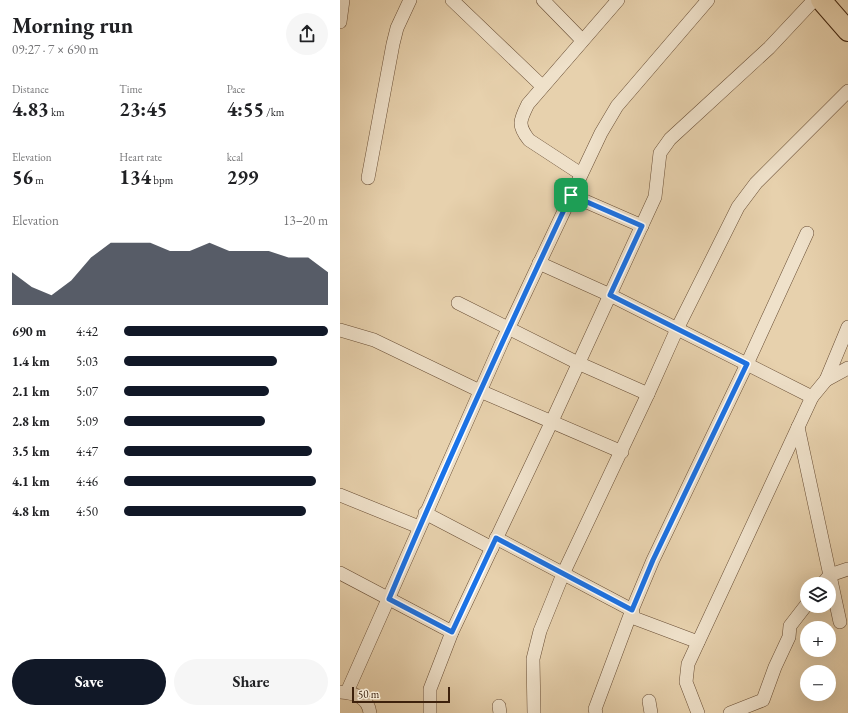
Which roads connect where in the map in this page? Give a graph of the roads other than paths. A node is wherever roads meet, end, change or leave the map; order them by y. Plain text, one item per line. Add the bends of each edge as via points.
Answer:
1 (343, 0) edge
2 (410, 0) edge
3 (452, 0) edge
4 (543, 0) edge
5 (618, 0) edge
6 (708, 0) edge
7 (814, 0) edge
8 (821, 0) edge
9 (340, 22) edge
10 (848, 31) edge
11 (582, 40) junction
12 (542, 86) junction
13 (848, 90) edge
14 (581, 174) junction
15 (368, 178) dead end
16 (571, 195) junction
17 (642, 226) junction
18 (807, 233) dead end
19 (538, 263) junction
20 (610, 295) junction
21 (458, 303) dead end
22 (508, 327) junction
23 (848, 327) edge
24 (676, 329) junction
25 (340, 330) edge
26 (578, 362) junction
27 (747, 364) junction
28 (848, 368) edge
29 (826, 380) junction
30 (480, 391) junction
31 (648, 394) junction
32 (812, 397) junction
33 (552, 422) junction
34 (798, 426) junction
35 (622, 452) junction
36 (340, 496) edge
37 (425, 513) junction
38 (419, 527) junction
39 (494, 543) junction
40 (848, 569) edge
41 (340, 573) edge
42 (564, 574) junction
43 (826, 577) edge
44 (830, 577) edge
45 (389, 599) junction
46 (632, 610) junction
47 (836, 610) edge
48 (800, 613) edge
49 (840, 622) dead end
50 (452, 632) junction
51 (698, 642) junction
52 (343, 692) edge
53 (370, 713) edge
54 (430, 713) edge
55 (534, 713) edge
56 (596, 713) edge
57 (698, 713) edge
58 (730, 713) edge

1 - 9 street
2 - 15 street via 397,28 393,44
3 - 12 street
4 - 11 street
5 - 11 street
6 - 14 street via 617,106
7 - 17 street via 769,48 665,146 658,162 658,186 655,197
8 - 10 main road
11 - 12 street
12 - 14 street via 522,116 520,122 523,133 529,140
13 - 24 street via 756,183 738,207
14 - 16 street
16 - 17 street
16 - 19 street
17 - 20 street
18 - 27 street
19 - 20 street
19 - 22 street
20 - 24 street
20 - 26 street
21 - 22 street
22 - 26 street
22 - 30 street
23 - 29 street
24 - 27 street
24 - 31 street
25 - 30 street via 374,340
26 - 31 street
26 - 33 street
27 - 32 street
27 - 46 street via 653,560
28 - 29 street
29 - 32 street
30 - 33 street
30 - 37 street
31 - 35 street
32 - 34 street
33 - 35 street
33 - 39 street
34 - 43 street
34 - 51 street
35 - 42 street
36 - 38 street
37 - 38 street
37 - 39 street
38 - 45 street
39 - 42 street
39 - 50 street
40 - 44 street
41 - 45 street
42 - 46 street
42 - 55 street via 536,644 533,659
45 - 50 street
45 - 52 street
46 - 51 street via 634,618
46 - 56 street via 595,709
47 - 49 street
48 - 58 street via 790,626 789,637 763,700
50 - 54 street via 430,689
51 - 57 street via 686,675 688,688
52 - 53 street via 364,699

